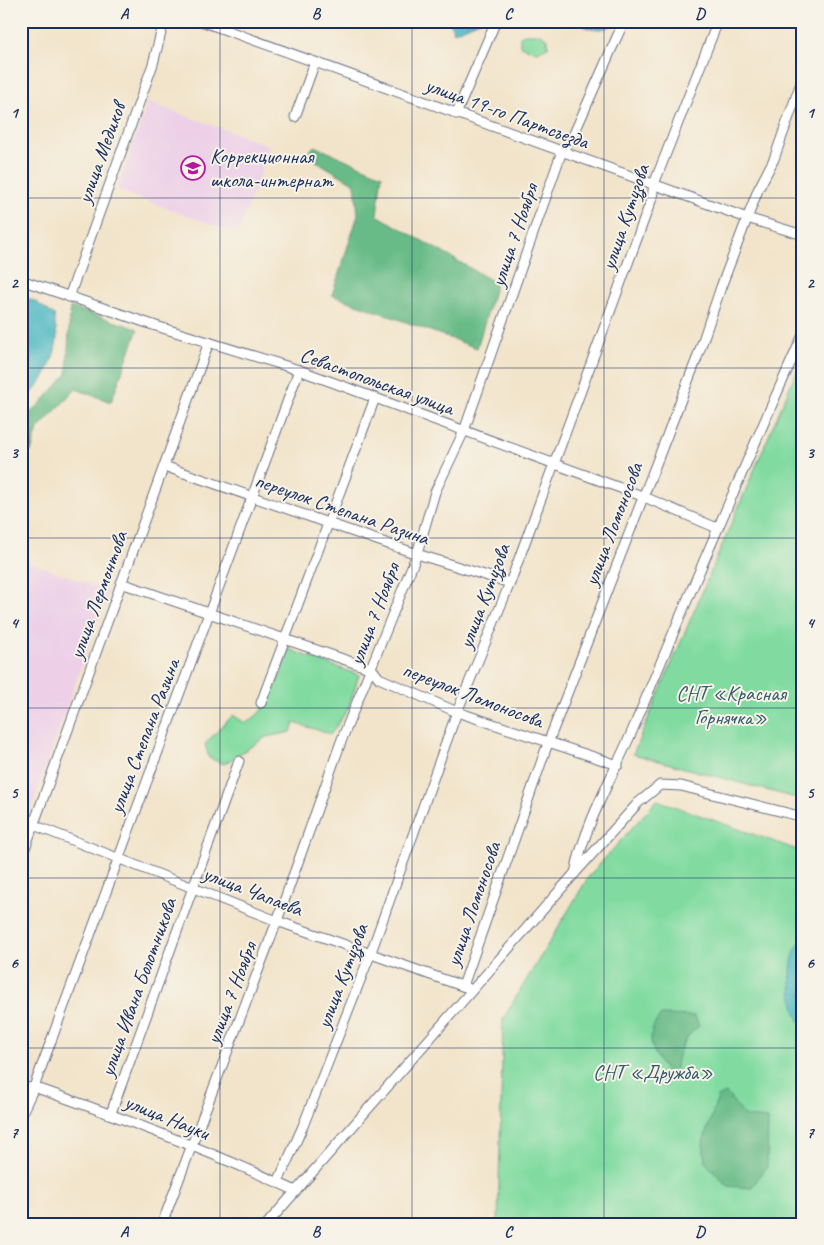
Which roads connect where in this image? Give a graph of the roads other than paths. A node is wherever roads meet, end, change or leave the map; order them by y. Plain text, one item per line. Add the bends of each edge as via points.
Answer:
1 (164, 21) edge
2 (201, 21) edge
3 (496, 21) edge
4 (624, 21) edge
5 (718, 21) edge
6 (315, 62) junction
7 (803, 77) edge
8 (456, 114) junction
9 (295, 117) dead end
10 (562, 151) junction
11 (654, 184) junction
12 (747, 218) junction
13 (803, 235) edge
14 (21, 280) edge
15 (69, 297) junction
16 (803, 335) edge
17 (209, 342) junction
18 (299, 370) junction
19 (375, 398) junction
20 (464, 431) junction
21 (552, 465) junction
22 (164, 466) junction
23 (252, 496) junction
24 (642, 496) junction
25 (330, 523) junction
26 (717, 528) junction
27 (417, 554) junction
28 (121, 583) junction
29 (510, 583) junction
30 (209, 614) junction
31 (285, 640) junction
32 (372, 669) junction
33 (261, 703) dead end
34 (457, 712) junction
35 (548, 742) junction
36 (239, 761) dead end
37 (618, 765) junction
38 (803, 817) edge
39 (21, 820) edge
40 (34, 826) junction
41 (118, 858) junction
42 (21, 859) edge
43 (575, 873) junction
44 (193, 887) junction
45 (277, 920) junction
46 (370, 955) junction
47 (463, 986) junction
48 (473, 989) junction
49 (34, 1087) junction
50 (21, 1089) edge
51 (111, 1114) junction
52 (21, 1115) edge
53 (192, 1146) junction
54 (278, 1182) junction
55 (296, 1191) junction
56 (162, 1224) edge
57 (267, 1224) edge

1 - 15 street, улица Медиков via 153,64
2 - 6 street, улица 19-го Партсъезда
3 - 8 street
4 - 10 street, улица 7 Ноября via 573,136
5 - 11 street, улица Кутузова
6 - 8 street, улица 19-го Партсъезда
6 - 9 street
7 - 12 street, улица Ломоносова via 774,159
8 - 10 street, улица 19-го Партсъезда
10 - 11 street, улица 19-го Партсъезда
10 - 20 street, улица 7 Ноября
11 - 12 street, улица 19-го Партсъезда
11 - 21 street, улица Кутузова via 652,198
12 - 13 street, улица 19-го Партсъезда
12 - 24 street, улица Ломоносова via 697,358
14 - 15 street, Севастопольская улица
15 - 17 street, Севастопольская улица
16 - 26 street
17 - 18 street, Севастопольская улица
17 - 22 street, улица Лермонтова
18 - 19 street, Севастопольская улица
18 - 23 street, улица Степана Разина
19 - 20 street, Севастопольская улица
19 - 25 street
20 - 21 street, Севастопольская улица
20 - 27 street, улица 7 Ноября via 435,492
21 - 24 street, Севастопольская улица
21 - 29 street, улица Кутузова
22 - 23 street, переулок Степана Разина
22 - 28 street, улица Лермонтова
23 - 25 street, переулок Степана Разина
23 - 30 street, улица Степана Разина
24 - 26 street, Севастопольская улица
24 - 35 street, улица Ломоносова
25 - 27 street, переулок Степана Разина
25 - 31 street
26 - 37 street
27 - 29 street, переулок Степана Разина
27 - 32 street, улица 7 Ноября
28 - 30 street, переулок Ломоносова
28 - 40 street, улица Лермонтова
29 - 34 street, улица Кутузова
30 - 31 street, переулок Ломоносова
30 - 41 street, улица Степана Разина
31 - 32 street, переулок Ломоносова
31 - 33 street
32 - 34 street, переулок Ломоносова via 379,678
32 - 45 street, улица 7 Ноября via 342,739
34 - 35 street, переулок Ломоносова
34 - 46 street, улица Кутузова
35 - 37 street, переулок Ломоносова
35 - 47 street, улица Ломоносова
36 - 44 street, улица Ивана Болотникова
37 - 43 street via 580,845
38 - 43 street via 698,789 660,785 638,803
39 - 40 street, улица Чапаева
40 - 41 street, улица Чапаева
40 - 42 street, улица Лермонтова
41 - 44 street, улица Чапаева
41 - 49 street, улица Степана Разина
43 - 48 street
44 - 45 street, улица Чапаева
44 - 51 street, улица Ивана Болотникова
45 - 46 street, улица Чапаева
45 - 53 street, улица 7 Ноября
46 - 47 street, улица Чапаева
46 - 54 street, улица Кутузова
47 - 48 street, улица Чапаева
48 - 55 street
49 - 50 street, улица Науки
49 - 51 street, улица Науки
49 - 52 street, улица Степана Разина
51 - 53 street, улица Науки
53 - 54 street, улица Науки
53 - 56 street, улица 7 Ноября
54 - 55 street, улица Науки
55 - 57 street

